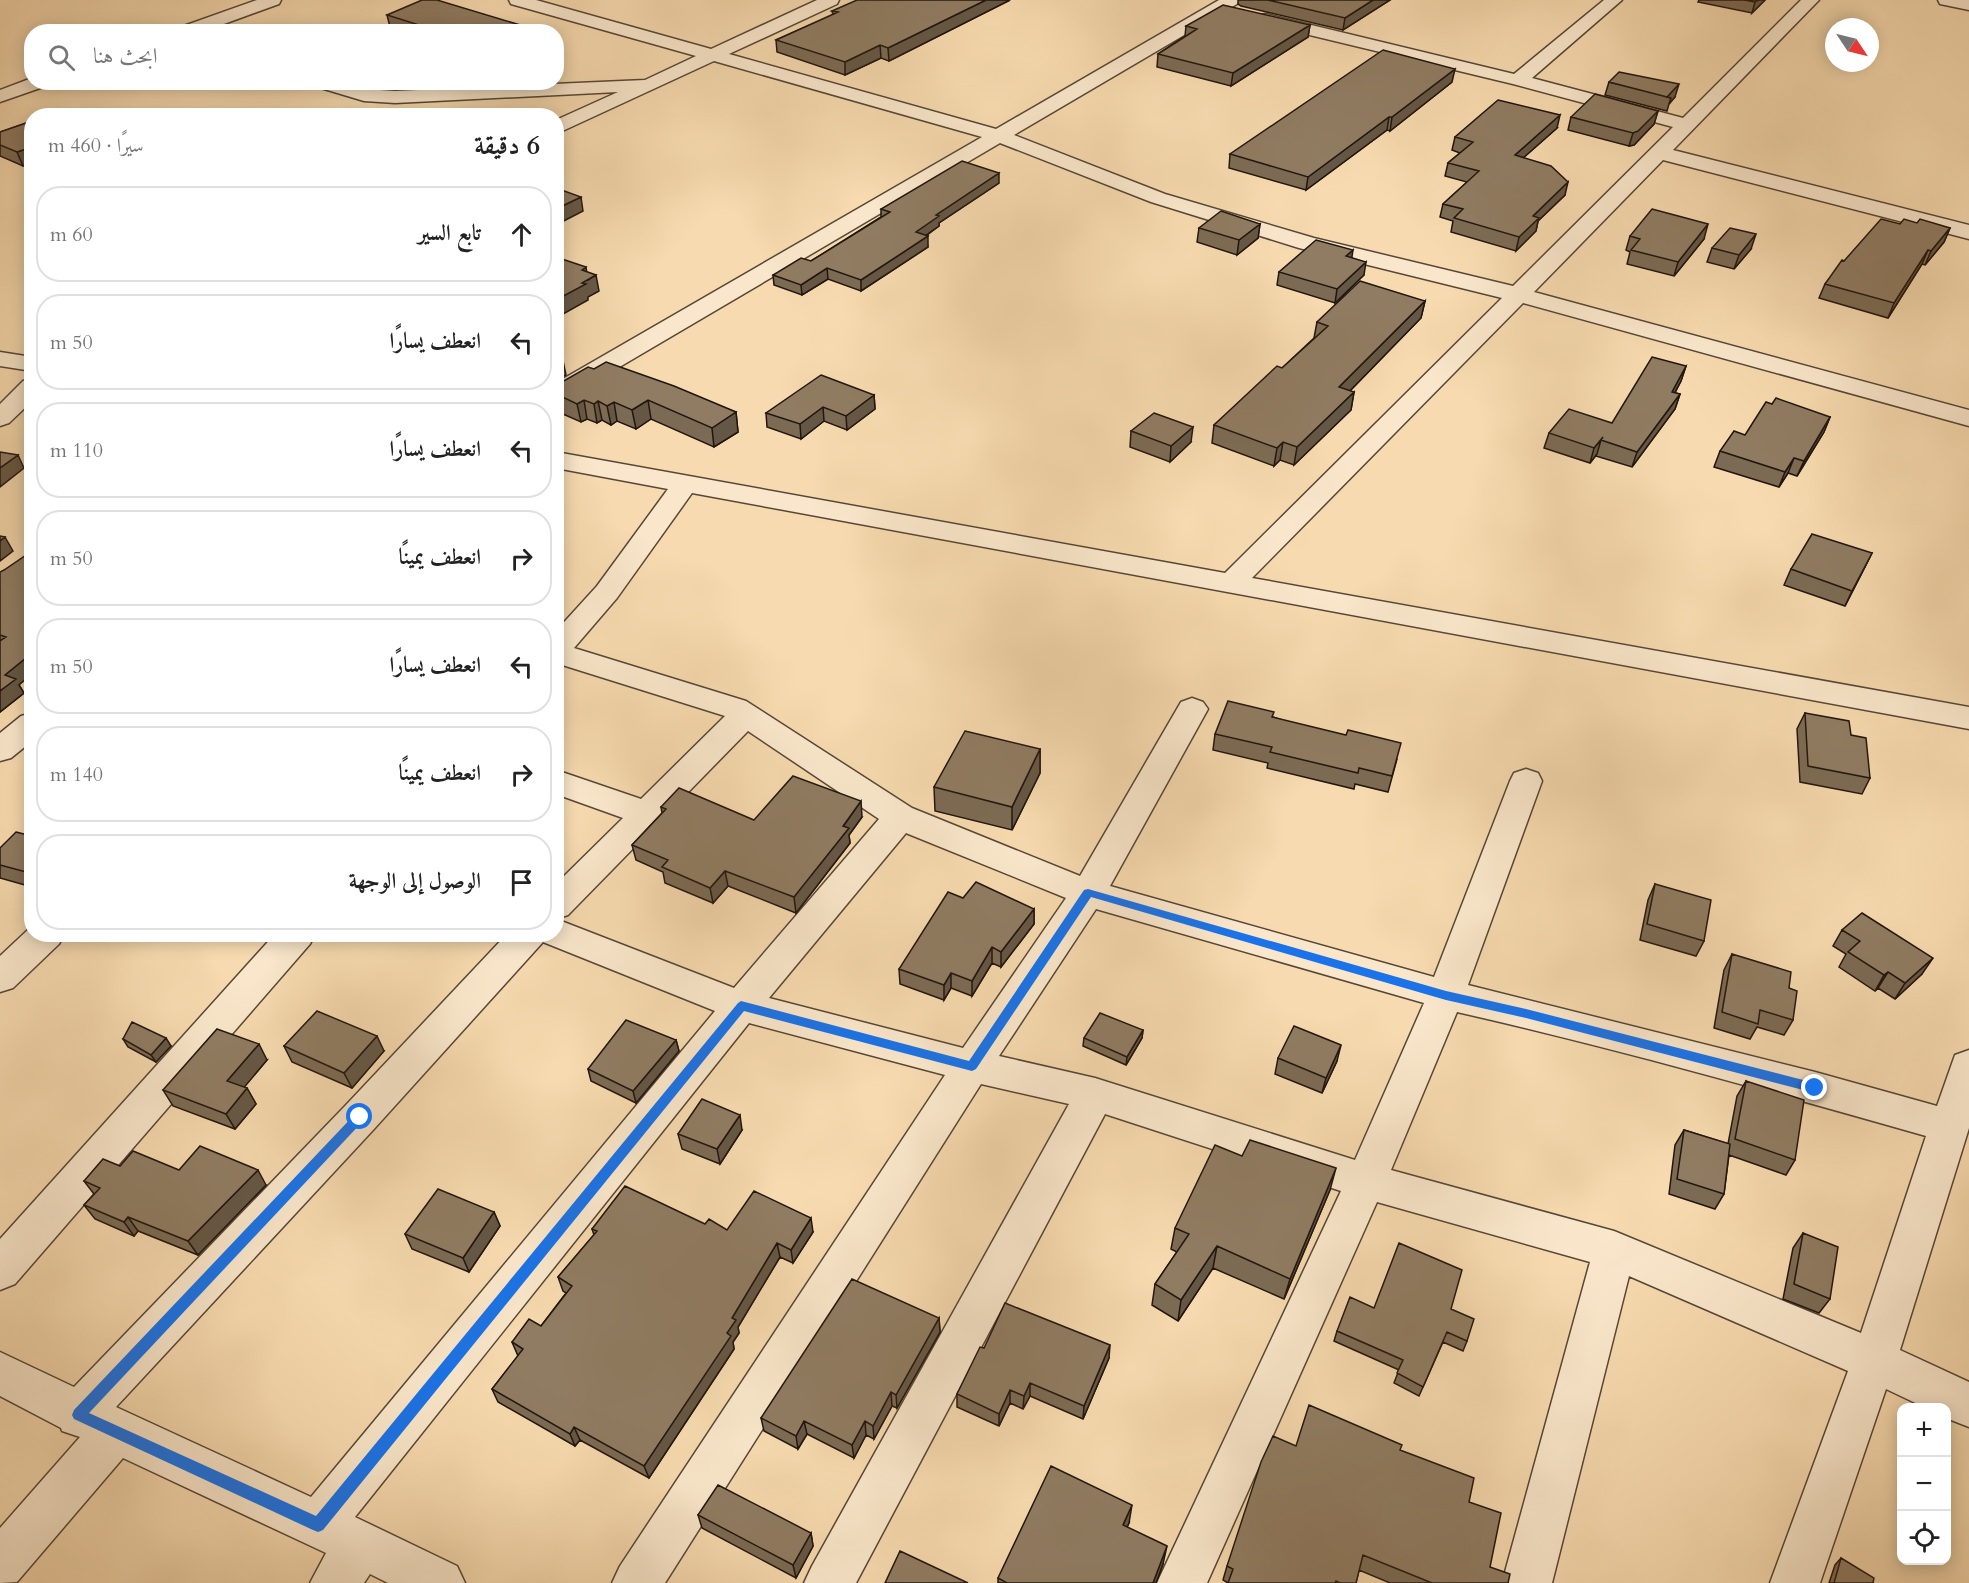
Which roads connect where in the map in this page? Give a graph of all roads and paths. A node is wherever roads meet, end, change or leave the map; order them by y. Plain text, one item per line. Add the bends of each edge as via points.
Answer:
1 (273, 0) edge
2 (517, 0) edge
3 (831, 0) edge
4 (1614, 0) edge
5 (1946, 0) edge
6 (1802, 2) edge
7 (1969, 5) edge
8 (1236, 9) edge
9 (222, 24) edge
10 (715, 55) junction
11 (1518, 80) junction
12 (651, 85) junction
13 (24, 87) edge
14 (564, 89) edge
15 (347, 90) edge
16 (544, 90) edge
17 (0, 96) edge
18 (564, 124) edge
19 (1688, 125) junction
20 (999, 136) junction
21 (1659, 153) junction
22 (1969, 232) edge
23 (1518, 295) junction
24 (0, 359) edge
25 (24, 363) edge
26 (564, 389) edge
27 (24, 394) edge
28 (0, 418) edge
29 (1969, 418) edge
30 (564, 461) edge
31 (685, 484) junction
32 (1231, 583) junction
33 (564, 642) edge
34 (564, 654) edge
35 (1192, 709) dead end
36 (746, 714) junction
37 (1969, 718) edge
38 (1526, 781) dead end
39 (564, 784) edge
40 (647, 814) junction
41 (900, 817) junction
42 (1088, 893) junction
43 (564, 898) edge
44 (564, 936) edge
45 (37, 942) edge
46 (290, 942) edge
47 (521, 942) edge
48 (0, 978) edge
49 (1446, 995) junction
50 (741, 1006) junction
51 (972, 1066) junction
52 (1969, 1066) edge
53 (1095, 1094) junction
54 (1949, 1126) junction
55 (1365, 1181) junction
56 (1614, 1250) junction
57 (0, 1270) edge
58 (1874, 1360) junction
59 (0, 1373) edge
60 (1969, 1405) edge
61 (97, 1423) junction
62 (318, 1525) junction
63 (361, 1544) junction
64 (0, 1565) edge
65 (335, 1583) edge
66 (440, 1583) edge
67 (637, 1583) edge
68 (829, 1583) edge
69 (1182, 1583) edge
70 (1527, 1583) edge
71 (1796, 1583) edge

1 - 9 street via 246,19
2 - 10 street
3 - 10 street
4 - 11 street
5 - 7 street
6 - 19 street
8 - 11 street
8 - 20 street
10 - 12 street
10 - 20 street
11 - 19 street
12 - 14 street
12 - 18 street
13 - 17 street
15 - 16 street via 395,97
19 - 21 street
20 - 23 street via 1158,198 1307,243
20 - 26 street
21 - 22 street
21 - 23 street
23 - 29 street
23 - 32 street
24 - 25 street
27 - 28 street
30 - 31 street
31 - 32 street
31 - 33 street via 607,592
32 - 37 street
34 - 36 street
35 - 42 street
36 - 40 street
36 - 41 street
38 - 49 street
39 - 40 street
40 - 43 street
41 - 42 street
41 - 50 street
42 - 49 street
42 - 51 street
44 - 50 street
45 - 48 street
46 - 57 street
47 - 61 street via 360,1117
49 - 54 street
49 - 55 street
50 - 51 street
50 - 62 street
51 - 53 street
51 - 67 street
52 - 54 street
53 - 55 street
53 - 68 street
54 - 58 street
55 - 56 street
55 - 69 street
56 - 58 street
56 - 70 street
58 - 60 street
58 - 71 street
59 - 61 street
61 - 62 street
61 - 64 street
62 - 63 street
63 - 65 street
63 - 66 street

